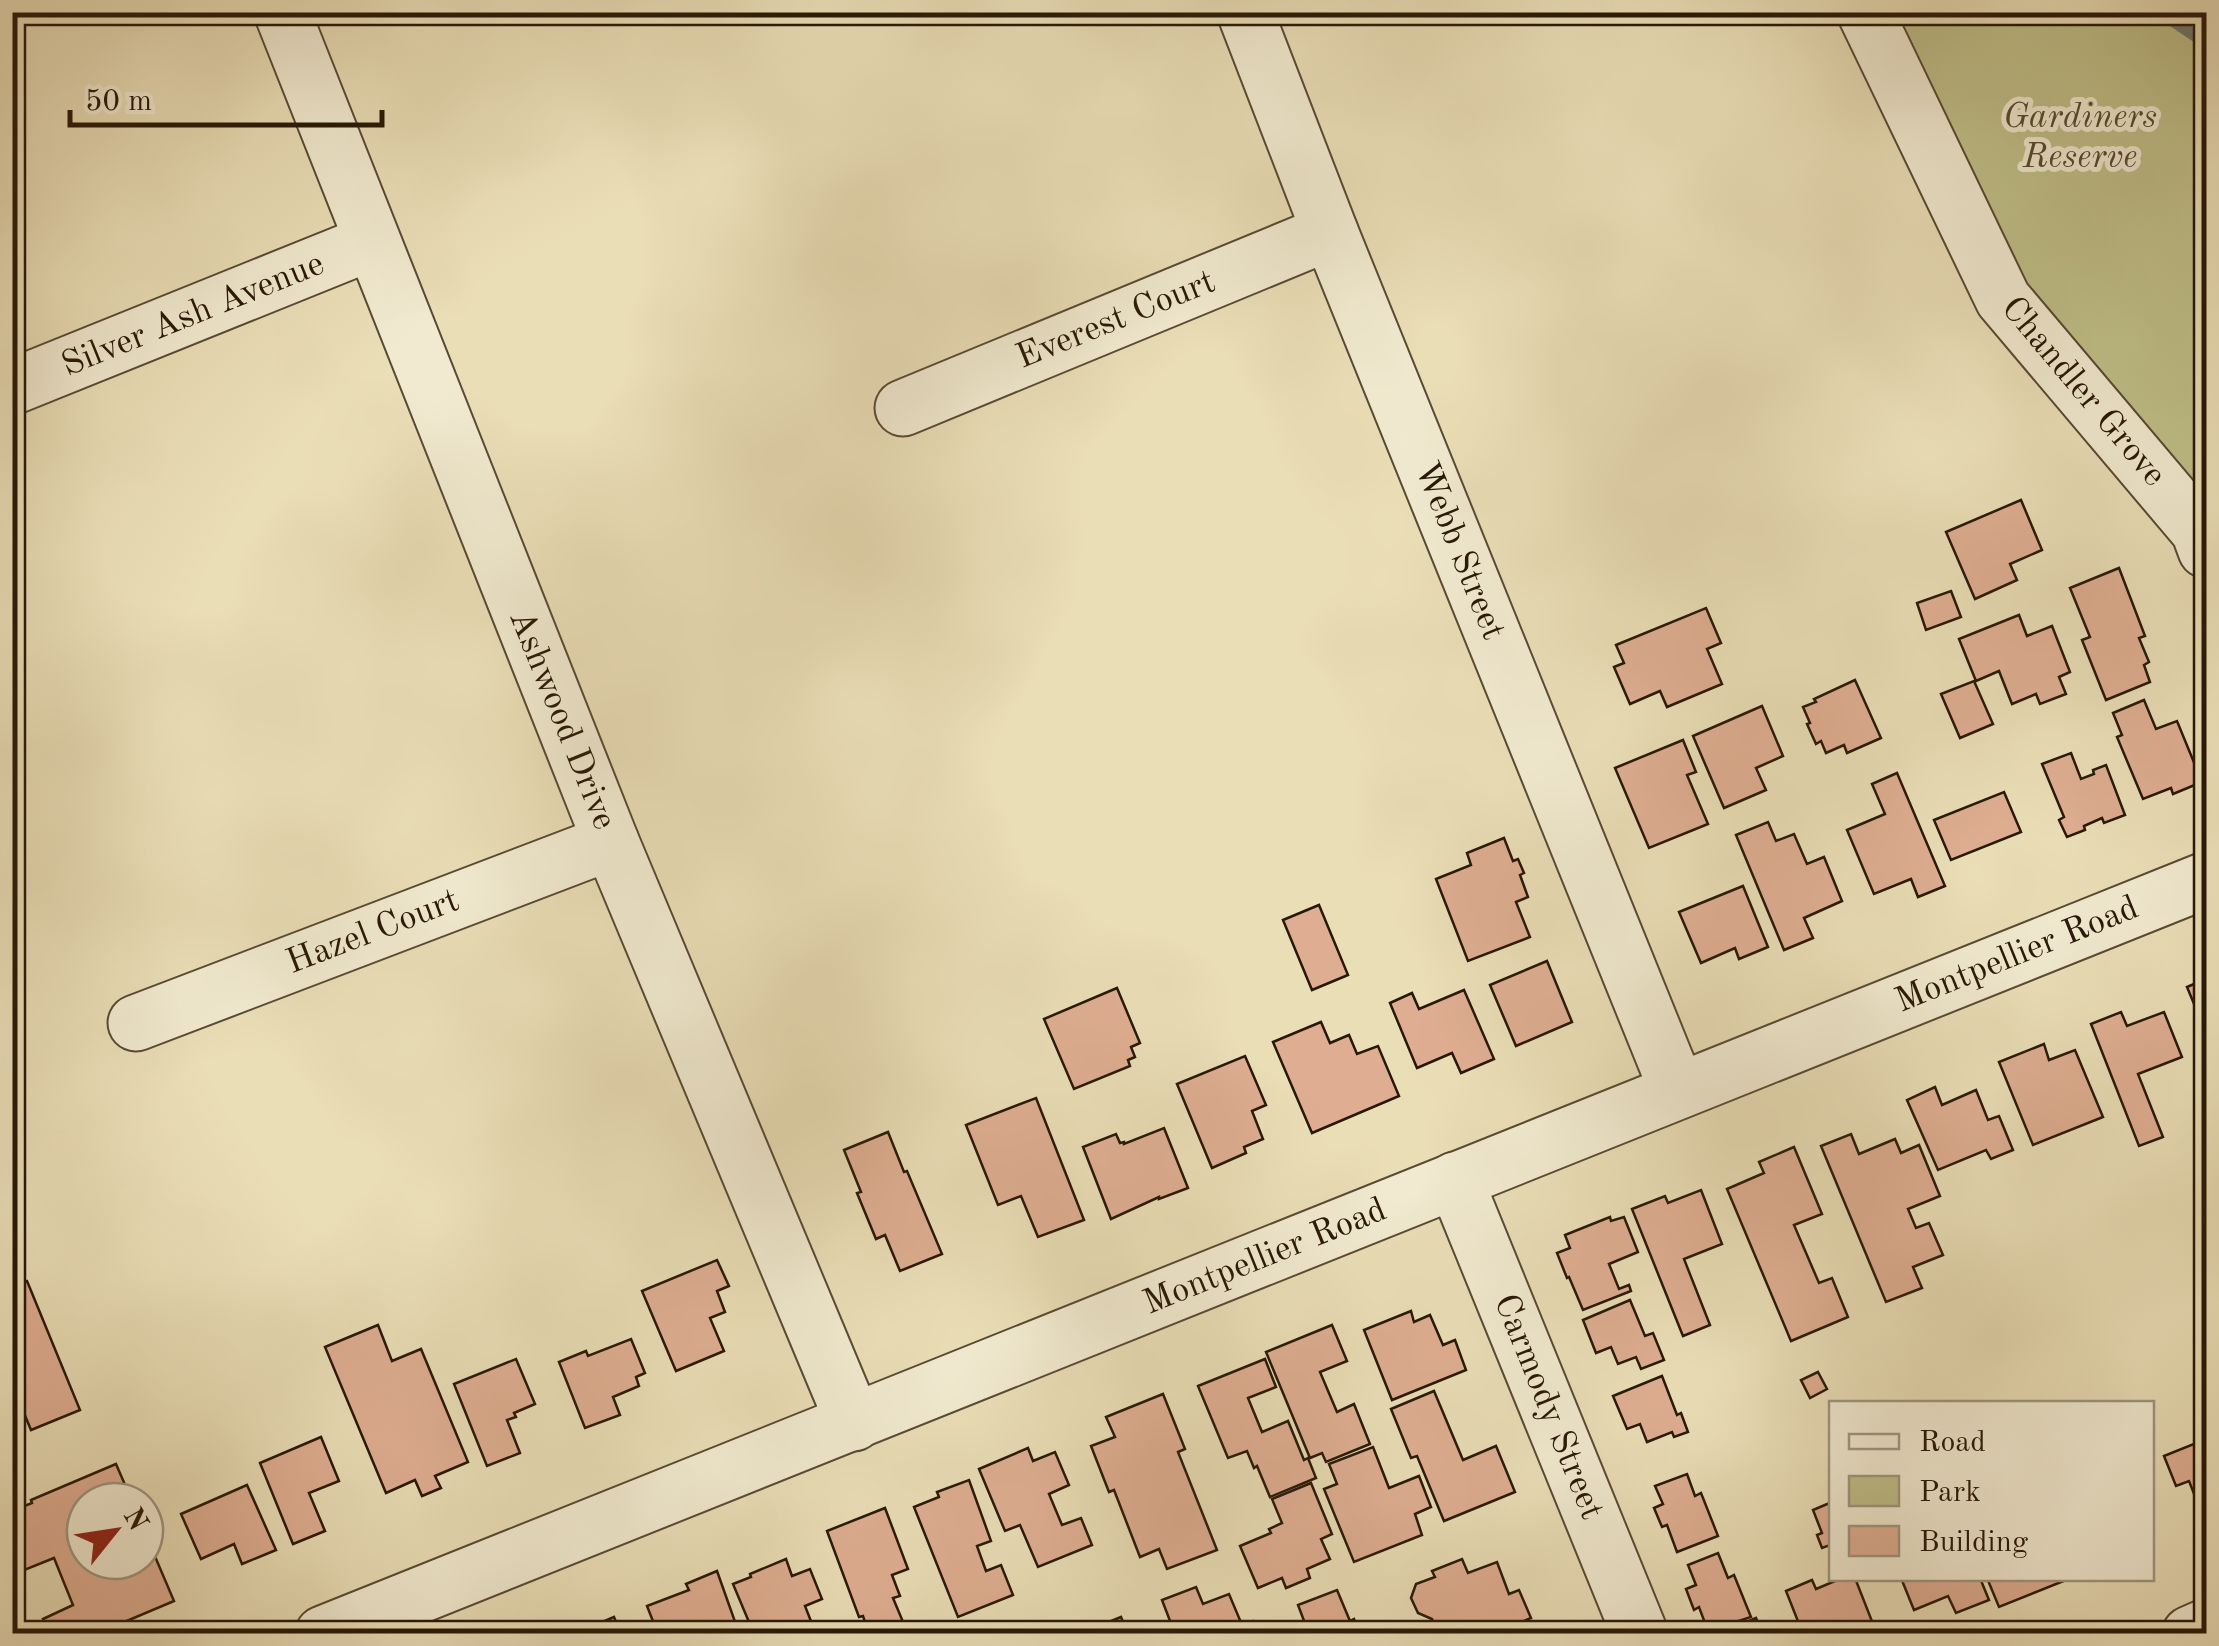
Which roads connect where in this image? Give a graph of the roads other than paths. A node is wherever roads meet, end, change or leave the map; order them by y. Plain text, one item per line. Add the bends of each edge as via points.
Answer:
1 (1245, 12) edge
2 (1865, 12) edge
3 (290, 15) edge
4 (1330, 232) junction
5 (372, 242) junction
6 (12, 387) edge
7 (903, 408) dead end
8 (2206, 550) edge
9 (610, 842) junction
10 (2206, 880) edge
11 (136, 1023) dead end
12 (1677, 1089) junction
13 (1455, 1180) junction
14 (854, 1422) junction
15 (2206, 1627) edge
16 (323, 1634) edge
17 (1640, 1634) edge
18 (2190, 1634) edge

1 - 4 street, Webb Street
2 - 8 street, Chandler Grove via 2003,299 2199,531
3 - 5 street, Ashwood Drive
4 - 7 street, Everest Court
4 - 12 street, Webb Street
5 - 6 street, Silver Ash Avenue
5 - 9 street, Ashwood Drive
9 - 11 street, Hazel Court
9 - 14 street, Ashwood Drive
10 - 12 street, Montpellier Road
12 - 13 street, Montpellier Road
13 - 14 street, Montpellier Road
13 - 17 street, Carmody Street
14 - 16 street, Montpellier Road
15 - 18 street

